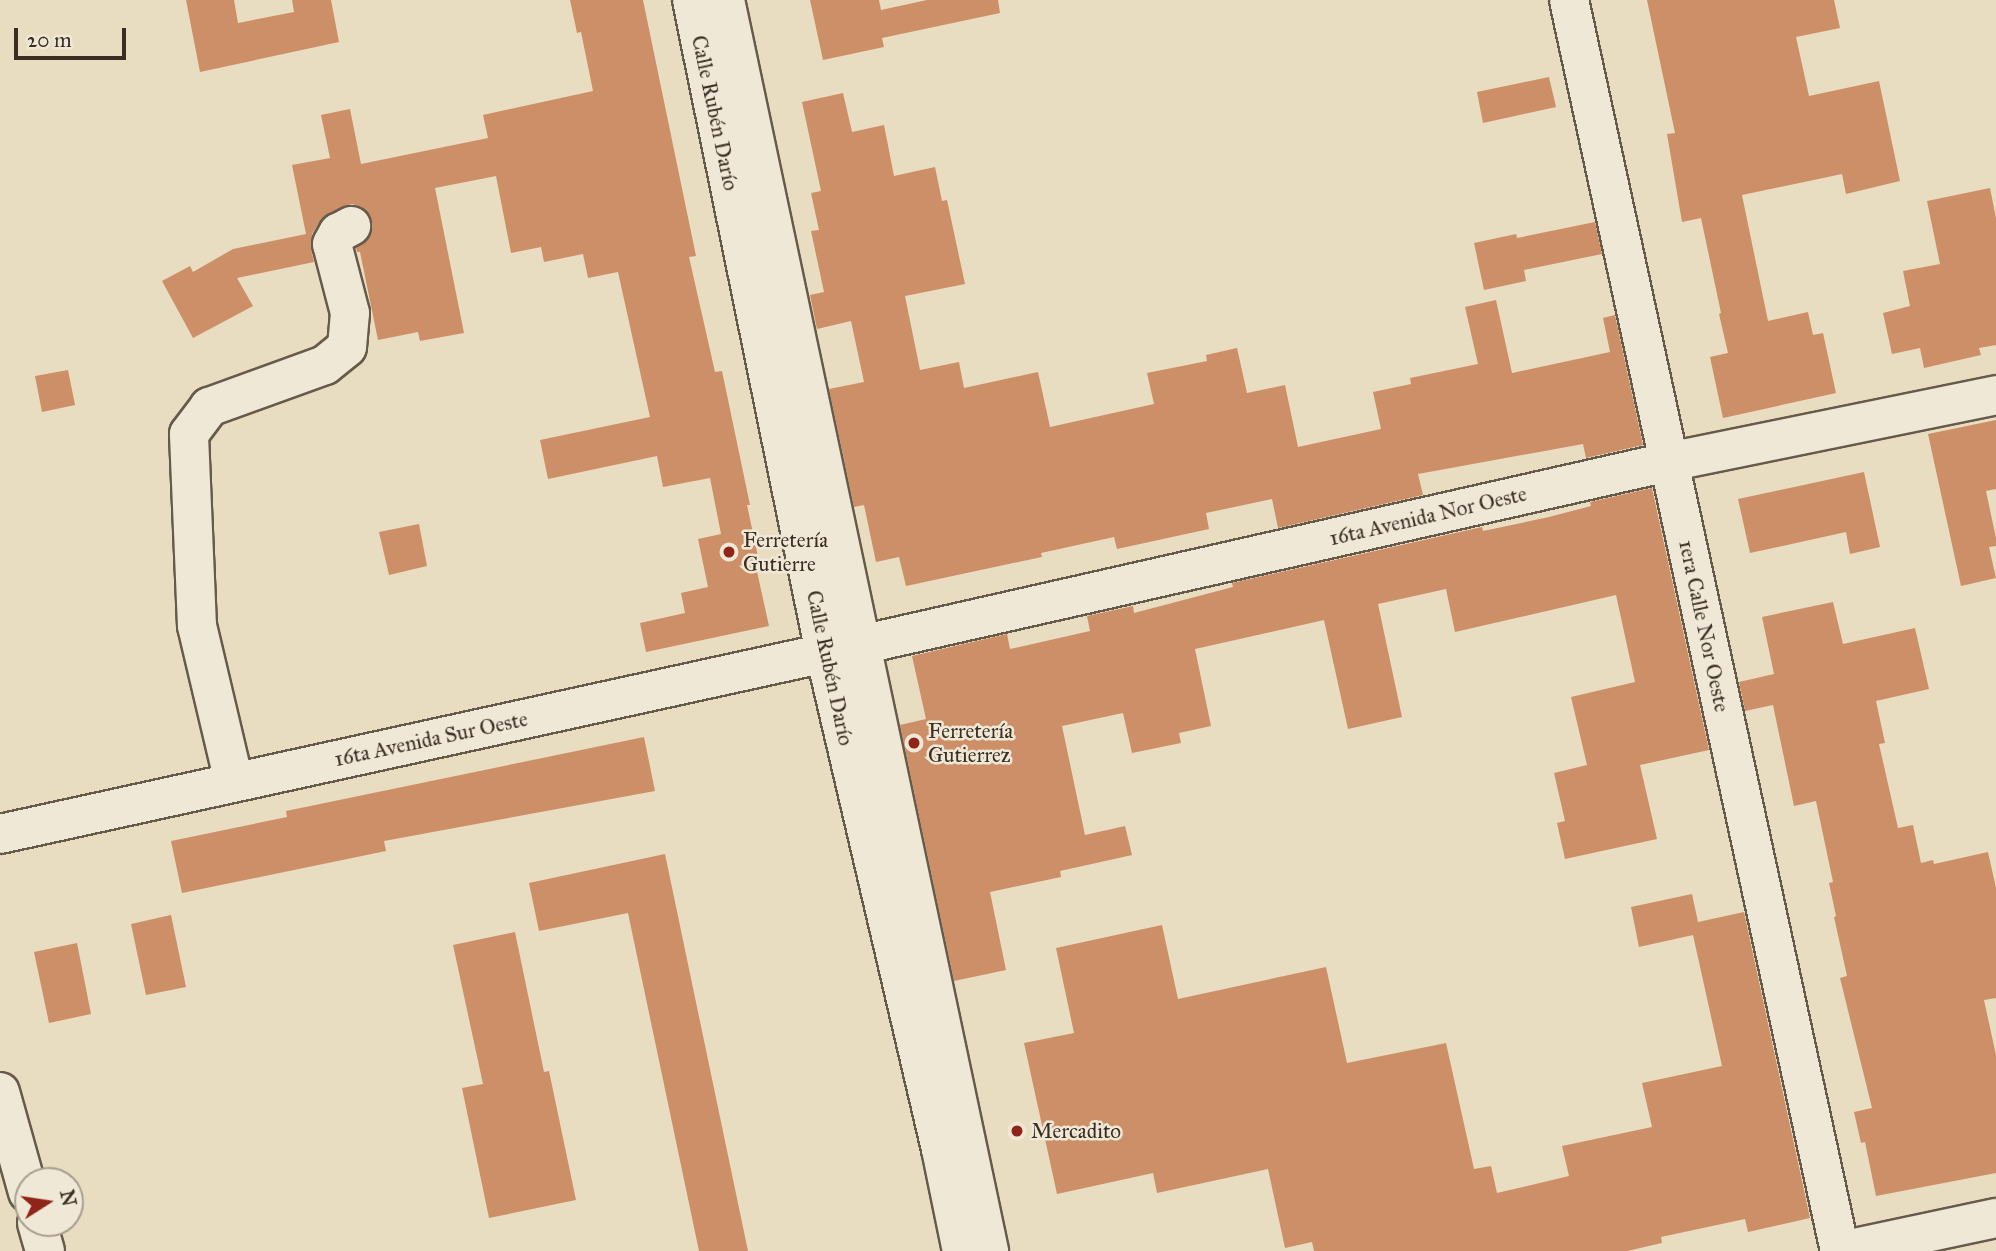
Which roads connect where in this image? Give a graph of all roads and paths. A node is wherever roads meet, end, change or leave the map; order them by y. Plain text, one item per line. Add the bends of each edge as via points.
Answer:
1 (692, 0) edge
2 (725, 0) edge
3 (1569, 0) edge
4 (738, 143) junction
5 (351, 226) dead end
6 (1996, 395) edge
7 (1668, 462) junction
8 (862, 643) junction
9 (825, 653) junction
10 (234, 782) junction
11 (0, 834) edge
12 (0, 1092) edge
13 (21, 1167) edge
14 (1996, 1218) edge
15 (962, 1251) edge
16 (989, 1251) edge
17 (1841, 1251) edge

1 - 4 street, Calle Rubén Darío
2 - 4 street, Calle Rubén Darío
3 - 7 street, 1era Calle Nor Oeste
4 - 8 street, Calle Rubén Darío
4 - 9 street, Calle Rubén Darío
5 - 10 street via 338,233 332,244 350,313 347,347 326,365 209,407 189,433 197,626
6 - 7 street, 16ta Avenida Nor Oeste
7 - 8 street, 16ta Avenida Nor Oeste
7 - 17 street, 1era Calle Nor Oeste
8 - 9 street, 16ta Avenida Sur Oeste
8 - 16 street, Calle Rubén Darío
9 - 10 street, 16ta Avenida Sur Oeste
9 - 15 street, Calle Rubén Darío
10 - 11 street, 16ta Avenida Sur Oeste
12 - 13 street
14 - 17 street

